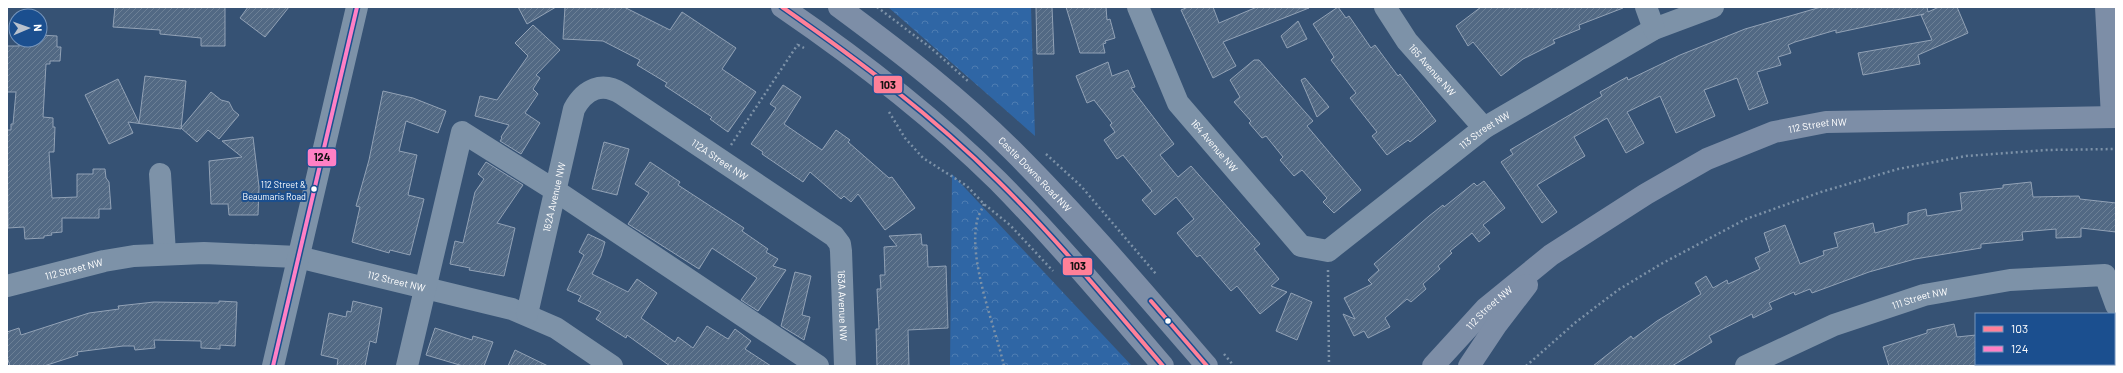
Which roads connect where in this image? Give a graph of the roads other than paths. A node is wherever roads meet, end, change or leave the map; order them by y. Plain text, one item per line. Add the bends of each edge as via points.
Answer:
1 (357, 7) edge
2 (782, 7) edge
3 (840, 7) edge
4 (1138, 7) edge
5 (1385, 7) edge
6 (1646, 7) edge
7 (1713, 7) edge
8 (2106, 7) edge
9 (1654, 29) junction
10 (593, 88) joint
11 (2114, 117) edge
12 (1484, 128) junction
13 (160, 174) dead end
14 (556, 191) junction
15 (840, 244) joint
16 (1328, 251) joint
17 (165, 253) junction
18 (1551, 255) junction
19 (298, 257) junction
20 (7, 286) edge
21 (426, 287) junction
22 (2116, 305) edge
23 (527, 314) junction
24 (273, 366) edge
25 (407, 366) edge
26 (612, 366) edge
27 (818, 366) edge
28 (845, 366) edge
29 (1163, 366) edge
30 (1207, 366) edge
31 (1433, 366) edge
32 (1469, 366) edge
33 (1746, 366) edge

1 - 19 street
2 - 29 main road via 870,69 915,106 997,181 1067,254
3 - 30 main road, Castle Downs Road NW via 933,80 1013,151 1096,237
4 - 16 street, 164 Avenue NW via 1178,104 1301,246
5 - 12 street, 165 Avenue NW via 1407,41
6 - 9 street
7 - 9 street, 113 Street NW
8 - 11 main road
9 - 12 street, 113 Street NW
10 - 14 street, 162A Avenue NW via 579,99 574,109
10 - 15 street, 112A Street NW via 615,89 826,230
11 - 18 main road, 112 Street NW via 1826,122 1774,132 1707,159 1646,194
12 - 16 street, 113 Street NW
13 - 17 street
14 - 21 street via 462,132
14 - 23 street, 162A Avenue NW
14 - 27 street
15 - 28 street, 163A Avenue NW
17 - 19 street, 112 Street NW via 246,253
17 - 20 street, 112 Street NW via 104,261
18 - 31 main road, 112 Street NW via 1486,308
18 - 32 main road, 112 Street NW via 1497,324
19 - 21 street, 112 Street NW
19 - 24 street
21 - 23 street, 112 Street NW
21 - 25 street
22 - 33 street, 111 Street NW via 2105,275 2010,280 1924,296 1834,325
23 - 26 street, 112 Street NW via 556,328

